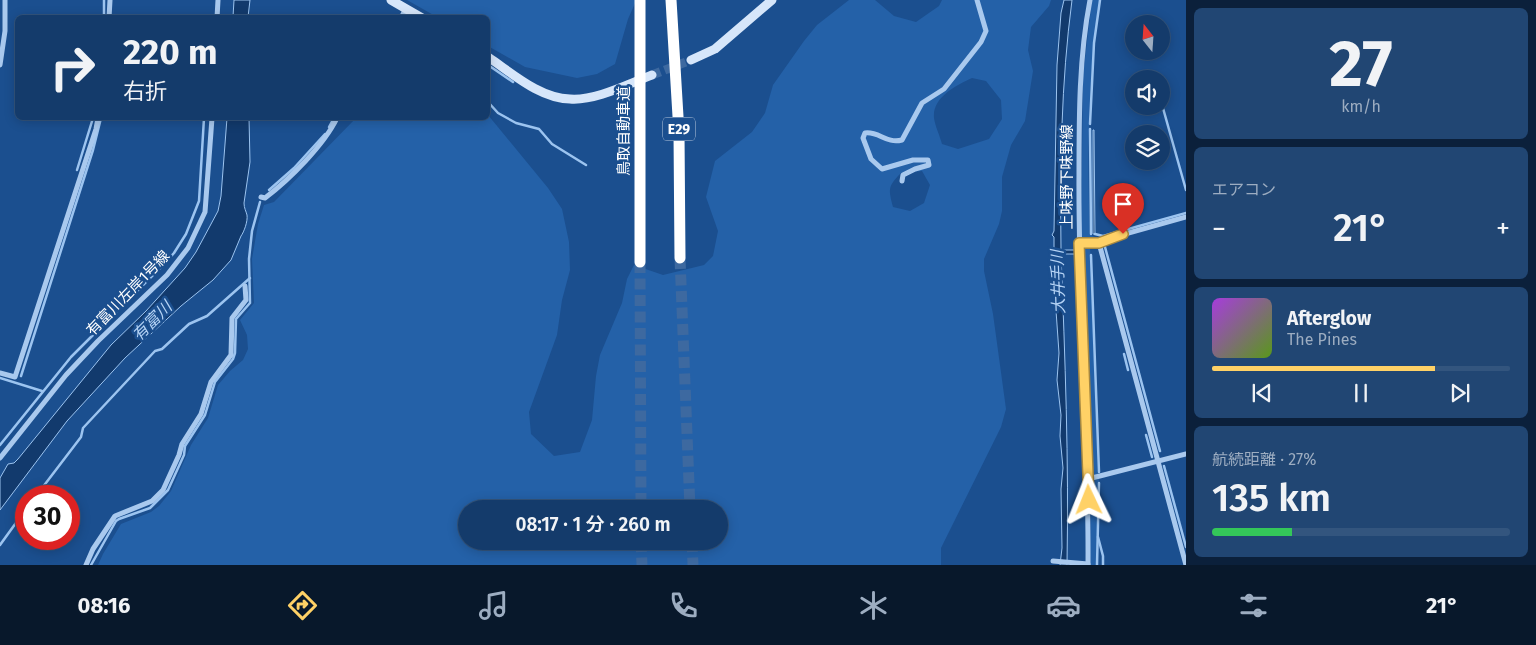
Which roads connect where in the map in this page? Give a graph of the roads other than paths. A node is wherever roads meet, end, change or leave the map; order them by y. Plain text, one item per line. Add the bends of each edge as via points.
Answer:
1 (5, 0) edge
2 (110, 0) edge
3 (218, 0) edge
4 (391, 0) edge
5 (640, 0) edge
6 (671, 0) edge
7 (772, 0) edge
8 (978, 0) edge
9 (1090, 0) edge
10 (406, 8) junction
11 (110, 15) edge
12 (217, 15) edge
13 (402, 15) edge
14 (417, 15) edge
15 (490, 58) edge
16 (691, 60) tunnel mouth
17 (0, 65) edge
18 (652, 75) tunnel mouth
19 (98, 120) edge
20 (212, 120) edge
21 (336, 120) edge
22 (902, 181) dead end
23 (261, 197) dead end
24 (1186, 217) edge
25 (1079, 243) junction
26 (1099, 243) junction
27 (680, 258) tunnel mouth
28 (640, 262) tunnel mouth
29 (244, 286) dead end
30 (0, 373) edge
31 (1186, 454) edge
32 (0, 458) edge
33 (1158, 462) junction
34 (1088, 479) junction
35 (1053, 561) dead end
36 (1186, 564) edge
37 (86, 565) edge
38 (1088, 565) edge

1 - 17 street
2 - 11 street
3 - 12 street
4 - 10 street
5 - 28 highway, 鳥取自動車道
6 - 27 highway, E29 via 679,133
7 - 16 street via 714,49
8 - 22 street via 986,31 967,62 944,89 922,103 902,140 894,142 870,133 863,138 870,160 882,169 912,160 928,160 929,165 914,169 903,176
9 - 25 street, 上味野下味野線 via 1079,93
10 - 13 street
10 - 14 street
15 - 18 street via 538,90 571,100 593,96
19 - 30 street via 15,378
20 - 32 street, 有富川左岸1号線 via 205,212 188,248 166,275 66,375
21 - 23 street via 331,131 300,166 265,198
24 - 26 street
25 - 26 street
25 - 34 street, 上味野下味野線
26 - 33 street
29 - 37 street via 246,300 232,318 231,355 211,382 201,414 182,444 163,490 152,501 115,516
31 - 33 street
33 - 34 street
33 - 36 street
34 - 38 street, 上味野下味野線
35 - 38 street

